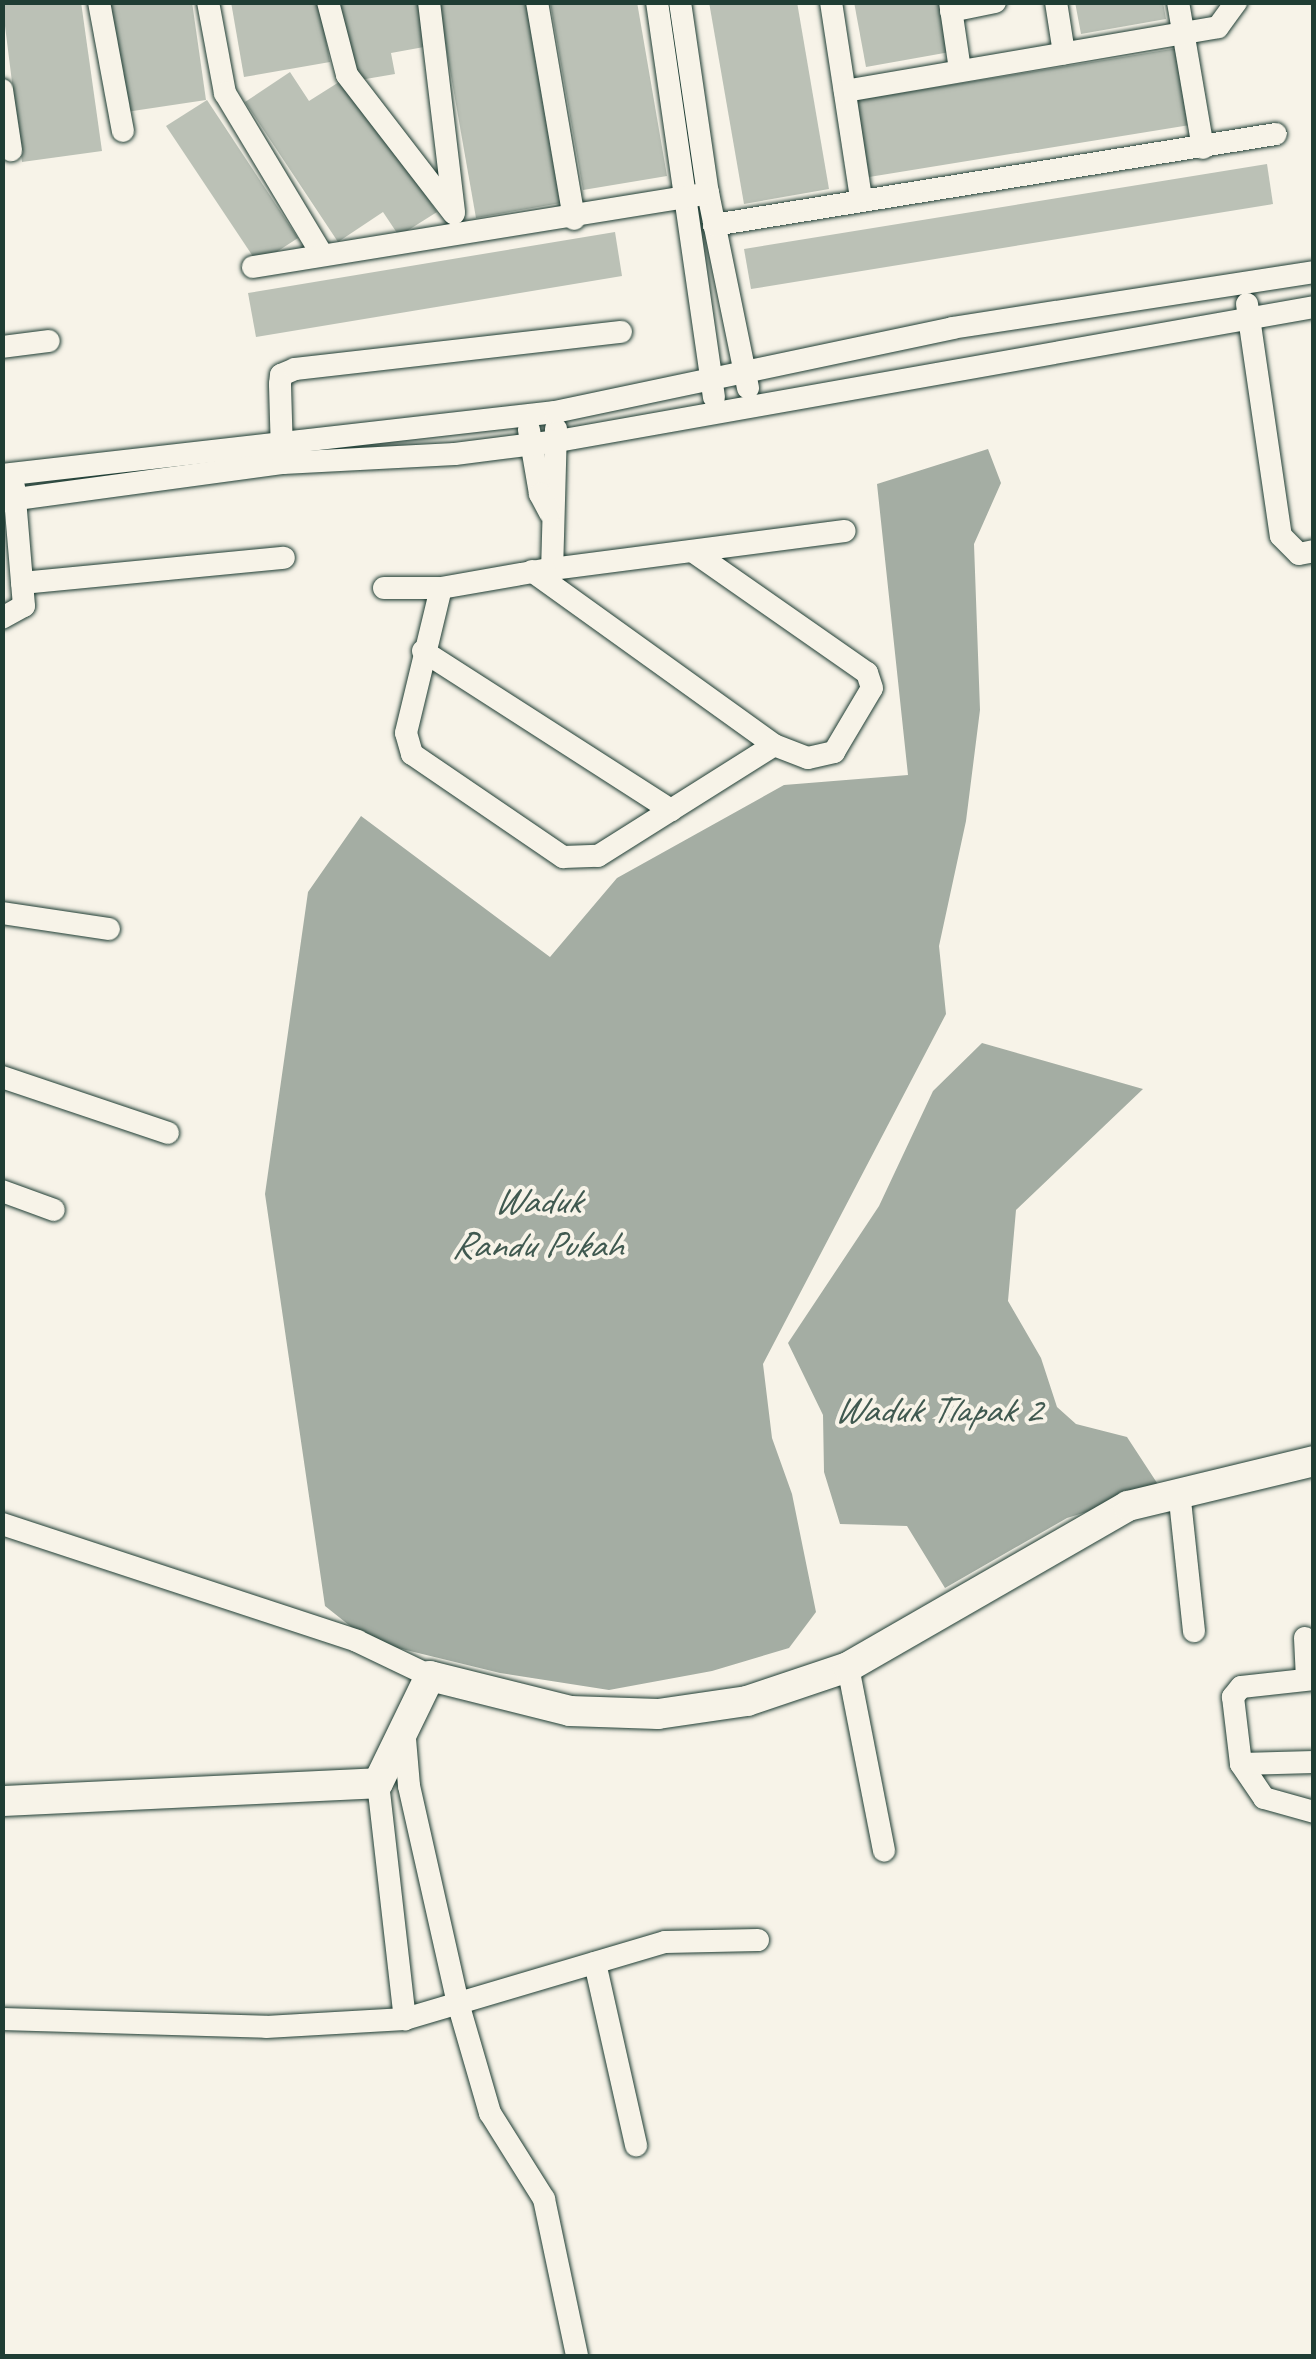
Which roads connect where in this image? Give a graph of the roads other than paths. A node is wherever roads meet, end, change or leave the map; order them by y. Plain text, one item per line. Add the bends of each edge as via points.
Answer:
1 (100, 2) edge
2 (208, 2) edge
3 (328, 2) edge
4 (429, 2) edge
5 (537, 2) edge
6 (657, 2) edge
7 (680, 2) edge
8 (831, 2) edge
9 (994, 2) edge
10 (1056, 2) edge
11 (1178, 2) edge
12 (1236, 2) edge
13 (951, 7) edge
14 (1182, 32) junction
15 (1064, 53) junction
16 (960, 70) junction
17 (2, 90) edge
18 (845, 91) junction
19 (123, 130) dead end
20 (1276, 134) dead end
21 (1203, 148) junction
22 (11, 150) dead end
23 (697, 196) junction
24 (861, 199) junction
25 (574, 218) junction
26 (456, 225) junction
27 (714, 225) junction
28 (321, 253) junction
29 (252, 267) dead end
30 (1314, 272) edge
31 (1244, 283) junction
32 (1314, 307) edge
33 (1249, 316) junction
34 (622, 332) dead end
35 (49, 341) dead end
36 (5, 342) edge
37 (746, 374) junction
38 (711, 384) junction
39 (751, 405) junction
40 (555, 412) junction
41 (528, 415) junction
42 (718, 416) junction
43 (282, 438) junction
44 (558, 440) junction
45 (531, 444) junction
46 (283, 463) junction
47 (8, 474) edge
48 (9, 500) edge
49 (550, 513) junction
50 (845, 531) dead end
51 (1314, 551) edge
52 (695, 553) junction
53 (284, 558) dead end
54 (542, 570) junction
55 (22, 582) junction
56 (384, 588) dead end
57 (441, 588) junction
58 (2, 618) edge
59 (423, 651) junction
60 (774, 745) junction
61 (671, 810) junction
62 (2, 913) edge
63 (109, 929) dead end
64 (2, 1077) edge
65 (168, 1132) dead end
66 (2, 1191) edge
67 (54, 1210) dead end
68 (1314, 1461) edge
69 (1179, 1492) junction
70 (2, 1524) edge
71 (1194, 1632) dead end
72 (1305, 1638) dead end
73 (848, 1666) junction
74 (430, 1676) junction
75 (1310, 1679) edge
76 (405, 1739) junction
77 (1314, 1762) edge
78 (1241, 1764) junction
79 (378, 1783) junction
80 (2, 1801) edge
81 (1314, 1812) edge
82 (884, 1850) dead end
83 (758, 1940) dead end
84 (594, 1963) junction
85 (458, 2003) junction
86 (2, 2019) edge
87 (405, 2019) junction
88 (636, 2144) dead end
89 (577, 2356) edge

1 - 19 street
2 - 28 street via 225,93
3 - 26 street via 347,75
4 - 26 street
5 - 25 street
6 - 23 street
7 - 23 street
8 - 18 street
9 - 13 street
10 - 15 street
11 - 14 street
12 - 14 street via 1225,24
13 - 16 street
14 - 15 street
14 - 21 street
15 - 16 street
16 - 18 street
17 - 22 street
18 - 24 street
20 - 21 street
21 - 24 street
23 - 25 street
23 - 27 street
23 - 38 street
24 - 27 street
25 - 26 street
26 - 28 street
27 - 37 street
28 - 29 street
30 - 31 street
31 - 33 street
31 - 37 street via 952,328
32 - 33 street
33 - 39 street
33 - 51 street via 1281,536 1299,554
34 - 43 street via 295,369 281,375
35 - 36 street
37 - 38 street
37 - 39 street
38 - 40 street
38 - 42 street
39 - 42 street
40 - 41 street
40 - 44 street
41 - 43 street
41 - 45 street
42 - 44 street
43 - 46 street
43 - 47 street
44 - 45 street
44 - 49 street via 558,492
45 - 46 street
45 - 49 street
46 - 48 street
47 - 48 street
48 - 55 street
49 - 54 street
50 - 52 street
52 - 54 street
52 - 60 street via 870,681 834,752 808,758
53 - 55 street
54 - 57 street
54 - 60 street
55 - 58 street via 24,606
56 - 57 street
57 - 59 street
59 - 61 street
59 - 61 street via 406,733 412,754 563,857 598,856
60 - 61 street
62 - 63 street
64 - 65 street
66 - 67 street
68 - 69 main road
69 - 71 street
69 - 73 main road via 1096,1521 1006,1581
70 - 74 street via 358,1641
72 - 75 street
73 - 74 main road via 748,1701 658,1714 570,1711
73 - 82 street
74 - 76 main road
75 - 78 street via 1235,1691
76 - 79 main road
76 - 85 street via 409,1786
77 - 78 street
78 - 81 street via 1264,1798
79 - 80 main road
79 - 87 street
83 - 84 street via 665,1942
84 - 85 street
84 - 88 street
85 - 87 street
85 - 89 street via 490,2112 544,2199
86 - 87 street via 266,2027

